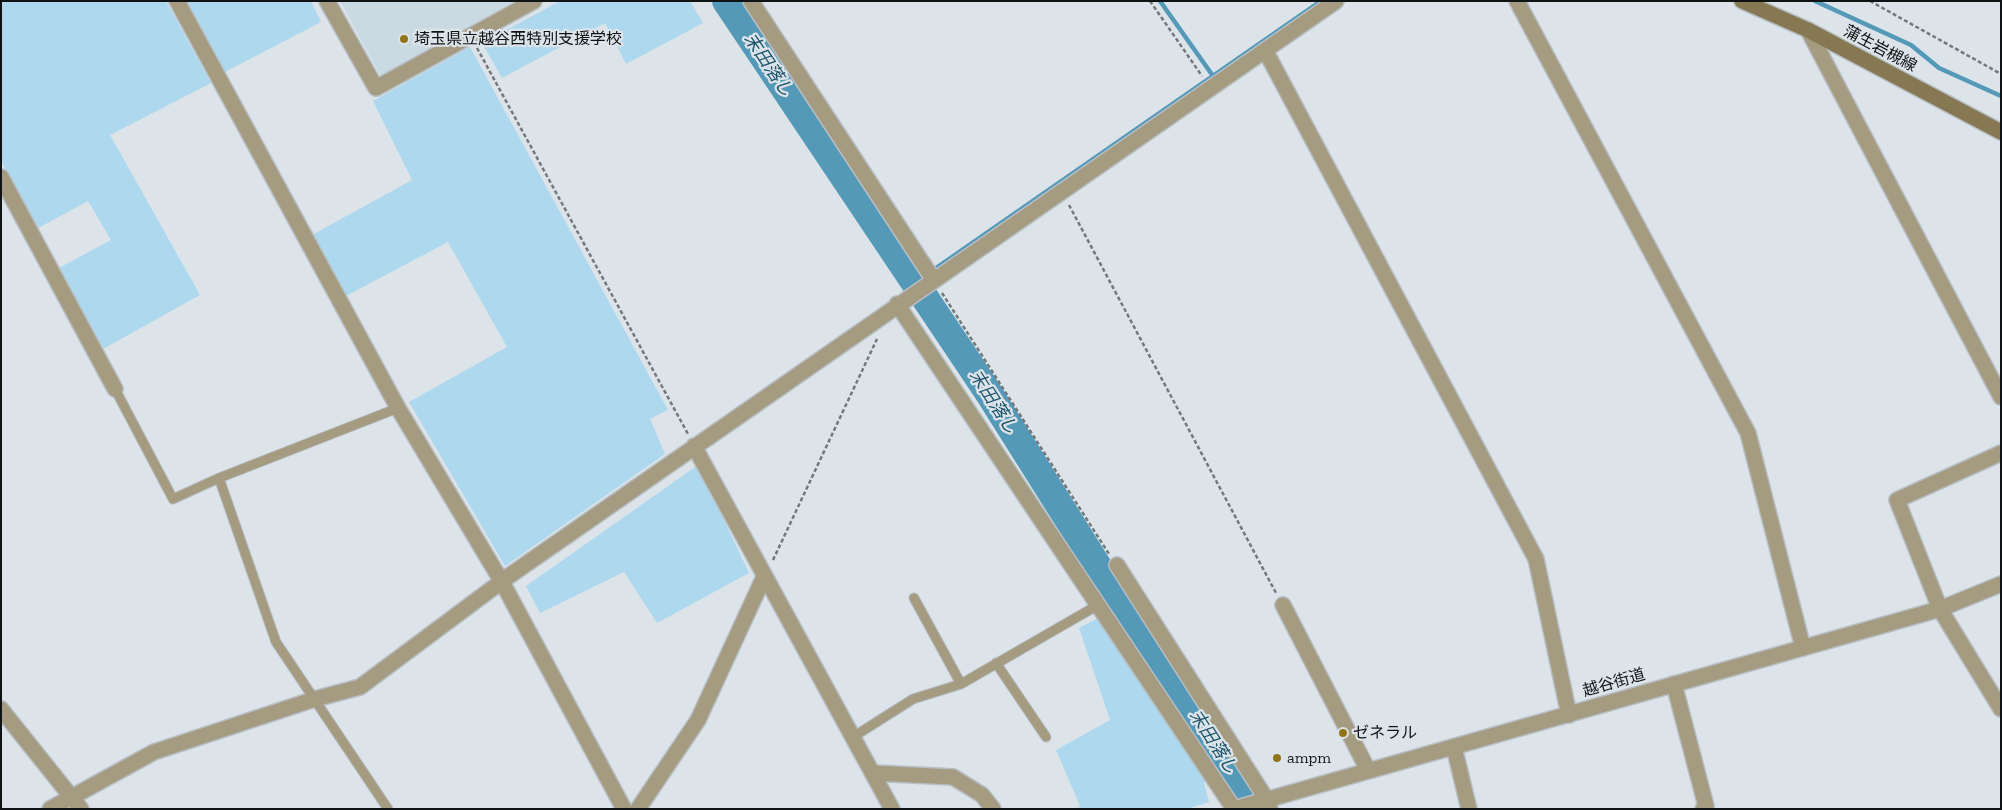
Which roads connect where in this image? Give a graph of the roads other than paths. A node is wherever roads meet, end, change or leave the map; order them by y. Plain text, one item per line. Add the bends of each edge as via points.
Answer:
1 (177, 1) edge
2 (327, 1) edge
3 (534, 1) edge
4 (751, 1) edge
5 (1336, 1) edge
6 (1517, 1) edge
7 (1742, 1) edge
8 (1808, 30) junction
9 (1265, 50) junction
10 (2001, 132) edge
11 (1, 178) edge
12 (933, 279) junction
13 (897, 304) junction
14 (115, 389) joint
15 (2001, 397) edge
16 (398, 408) junction
17 (694, 446) junction
18 (2001, 453) edge
19 (219, 478) junction
20 (1117, 565) road end
21 (764, 577) junction
22 (502, 582) junction
23 (2001, 584) edge
24 (914, 598) dead end
25 (1098, 605) junction
26 (1283, 606) road end
27 (1940, 609) junction
28 (1803, 648) junction
29 (996, 664) junction
30 (961, 684) junction
31 (1674, 684) junction
32 (315, 698) junction
33 (1, 709) edge
34 (2001, 709) edge
35 (1569, 715) junction
36 (853, 737) junction
37 (1046, 737) dead end
38 (1454, 747) junction
39 (1368, 770) junction
40 (873, 773) junction
41 (76, 803) edge
42 (1268, 804) edge
43 (1706, 808) edge
44 (50, 809) edge
45 (388, 809) edge
46 (624, 809) edge
47 (638, 809) edge
48 (892, 809) edge
49 (993, 809) edge
50 (1234, 809) edge
51 (1469, 809) edge

1 - 16 street
2 - 3 street via 376,88
4 - 12 street
5 - 9 street
6 - 28 street via 1748,433
7 - 8 main road, 蒲生岩槻線
8 - 10 main road, 蒲生岩槻線
8 - 15 street
9 - 12 street
9 - 35 street via 1536,559
11 - 14 street
12 - 13 street
13 - 17 street
13 - 25 street
14 - 19 lane via 173,500
16 - 19 lane
16 - 22 street
17 - 21 street
17 - 22 street
18 - 27 street via 1897,500
19 - 32 lane via 276,642
20 - 42 street
21 - 36 street
21 - 47 street via 698,720
22 - 32 street via 360,687
22 - 46 street
23 - 27 street, 越谷街道
24 - 30 lane
25 - 29 lane
25 - 50 street
26 - 39 street
27 - 28 street, 越谷街道
27 - 34 street
28 - 31 street, 越谷街道
29 - 30 lane
29 - 37 lane
30 - 36 lane via 913,698
31 - 35 street, 越谷街道
31 - 43 street
32 - 41 street via 154,752
32 - 45 lane
33 - 41 street
35 - 38 street, 越谷街道
36 - 40 street
38 - 39 street, 越谷街道
38 - 51 street
39 - 42 street, 越谷街道
40 - 48 street
40 - 49 street via 953,777 982,795
41 - 44 street
42 - 50 street, 越谷街道

